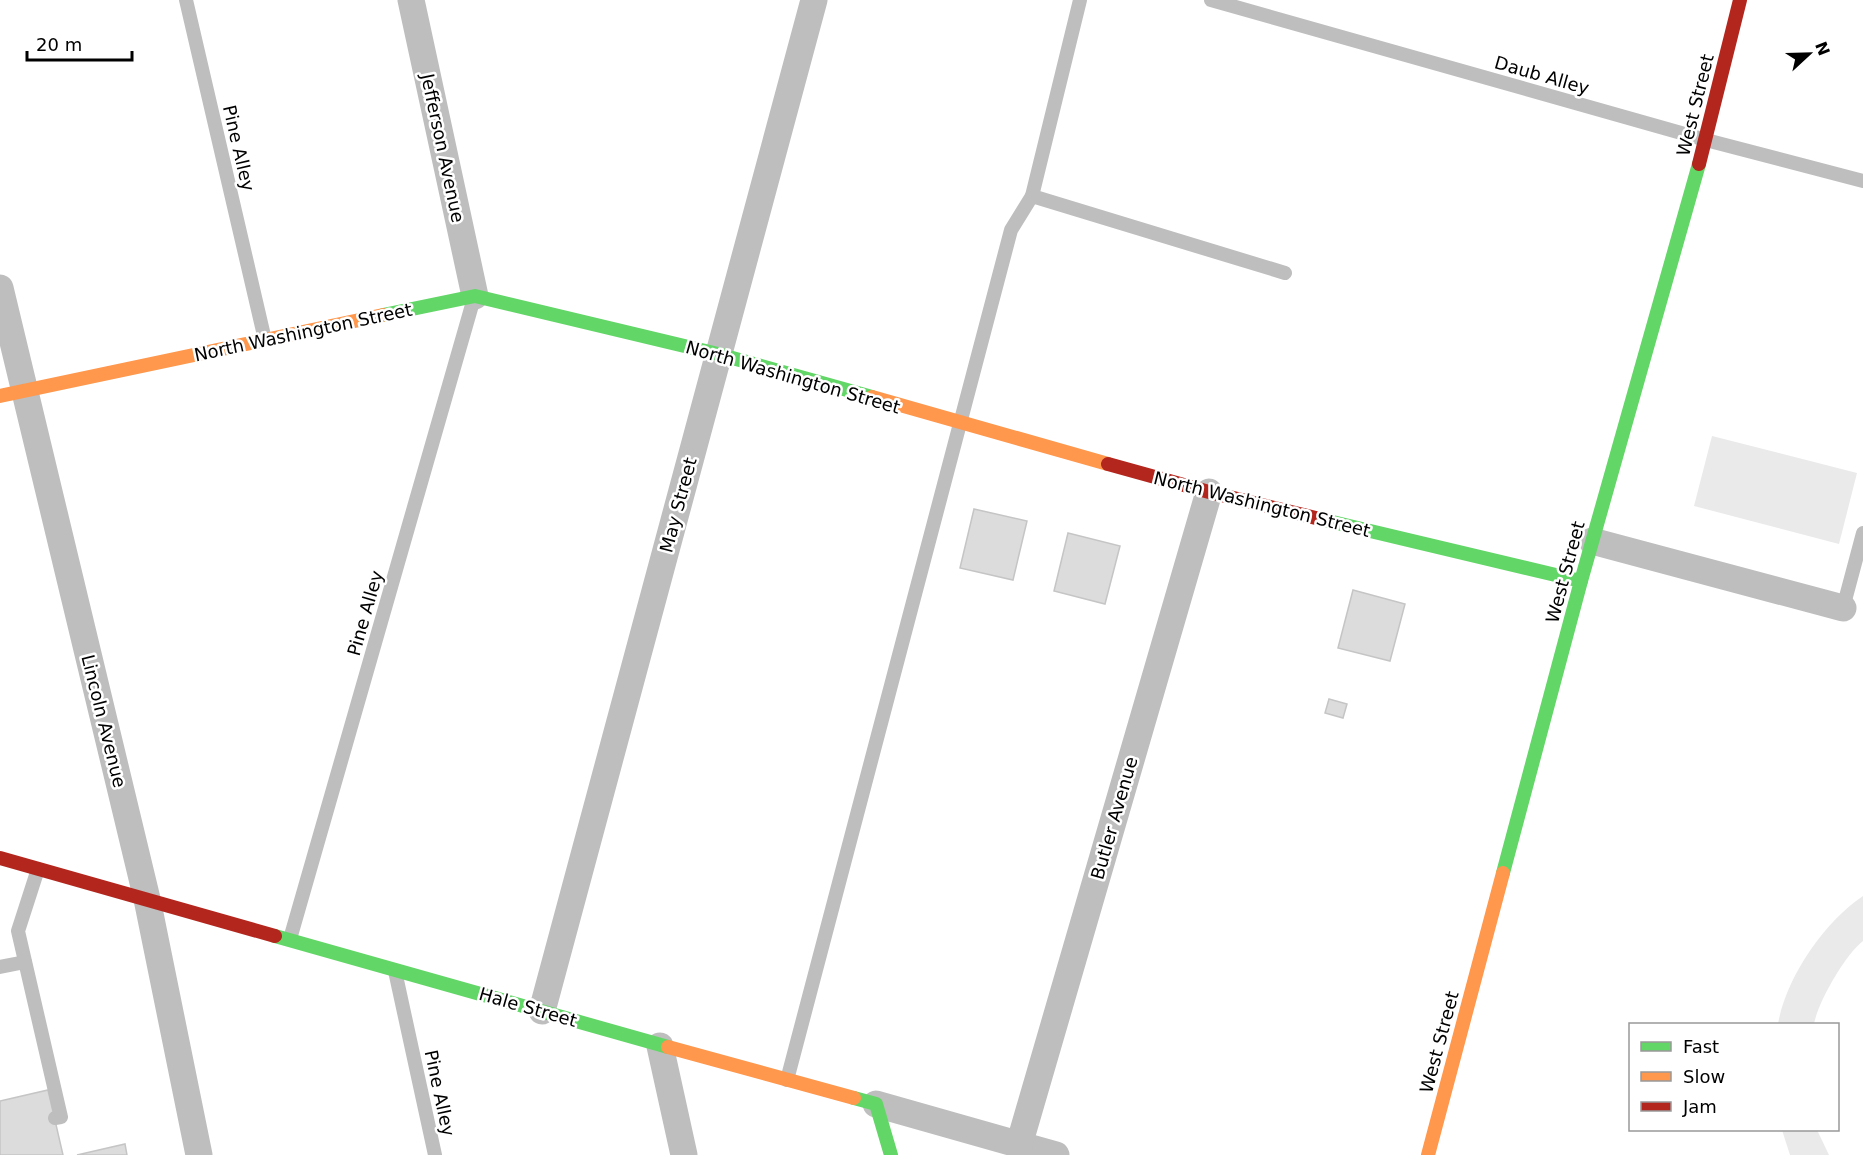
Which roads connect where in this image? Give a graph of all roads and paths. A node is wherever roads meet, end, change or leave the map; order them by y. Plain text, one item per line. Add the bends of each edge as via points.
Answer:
1 (186, 0) edge
2 (411, 0) edge
3 (814, 0) edge
4 (1080, 0) edge
5 (1211, 0) edge
6 (1740, 0) edge
7 (1706, 140) junction
8 (1863, 181) edge
9 (1032, 196) junction
10 (1285, 273) dead end
11 (0, 288) edge
12 (475, 296) junction
13 (265, 340) junction
14 (718, 354) junction
15 (12, 393) edge
16 (960, 423) junction
17 (1209, 492) junction
18 (1863, 533) edge
19 (1592, 542) junction
20 (1581, 582) junction
21 (1843, 608) joint
22 (0, 858) edge
23 (38, 869) junction
24 (147, 899) junction
25 (290, 939) junction
26 (25, 962) junction
27 (0, 967) edge
28 (394, 969) junction
29 (542, 1011) junction
30 (660, 1046) junction
31 (787, 1080) junction
32 (876, 1104) junction
33 (55, 1118) dead end
34 (1019, 1144) junction
35 (199, 1155) edge
36 (435, 1155) edge
37 (684, 1155) edge
38 (891, 1155) edge
39 (1056, 1155) edge
40 (1428, 1155) edge

1 - 13 lane, Pine Alley
2 - 12 street, Jefferson Avenue
3 - 14 street, May Street
4 - 9 lane
5 - 7 lane, Daub Alley
6 - 7 street, West Street
7 - 8 lane, Daub Alley
7 - 19 street, West Street
9 - 10 lane
9 - 16 lane via 1011,231
11 - 15 street, Lincoln Avenue
12 - 13 street, North Washington Street
12 - 14 street, North Washington Street
12 - 25 lane, Pine Alley
13 - 15 street, North Washington Street
14 - 16 street, North Washington Street
14 - 29 street, May Street
15 - 24 street, Lincoln Avenue
16 - 17 street, North Washington Street
16 - 31 lane
17 - 20 street, North Washington Street
17 - 34 street, Butler Avenue
18 - 21 lane
19 - 20 street, West Street
19 - 21 street
20 - 40 street, West Street
22 - 23 street, Hale Street
23 - 24 street, Hale Street
23 - 26 lane via 18,931
24 - 25 street, Hale Street
24 - 35 street, Lincoln Avenue
25 - 28 street, Hale Street
26 - 27 lane
26 - 33 lane via 61,1117
28 - 29 street, Hale Street
28 - 36 lane, Pine Alley
29 - 30 street, Hale Street
30 - 31 street, Hale Street
30 - 37 street
31 - 32 street, Hale Street
32 - 34 street, Hale Street
32 - 38 street
34 - 39 street, Hale Street

